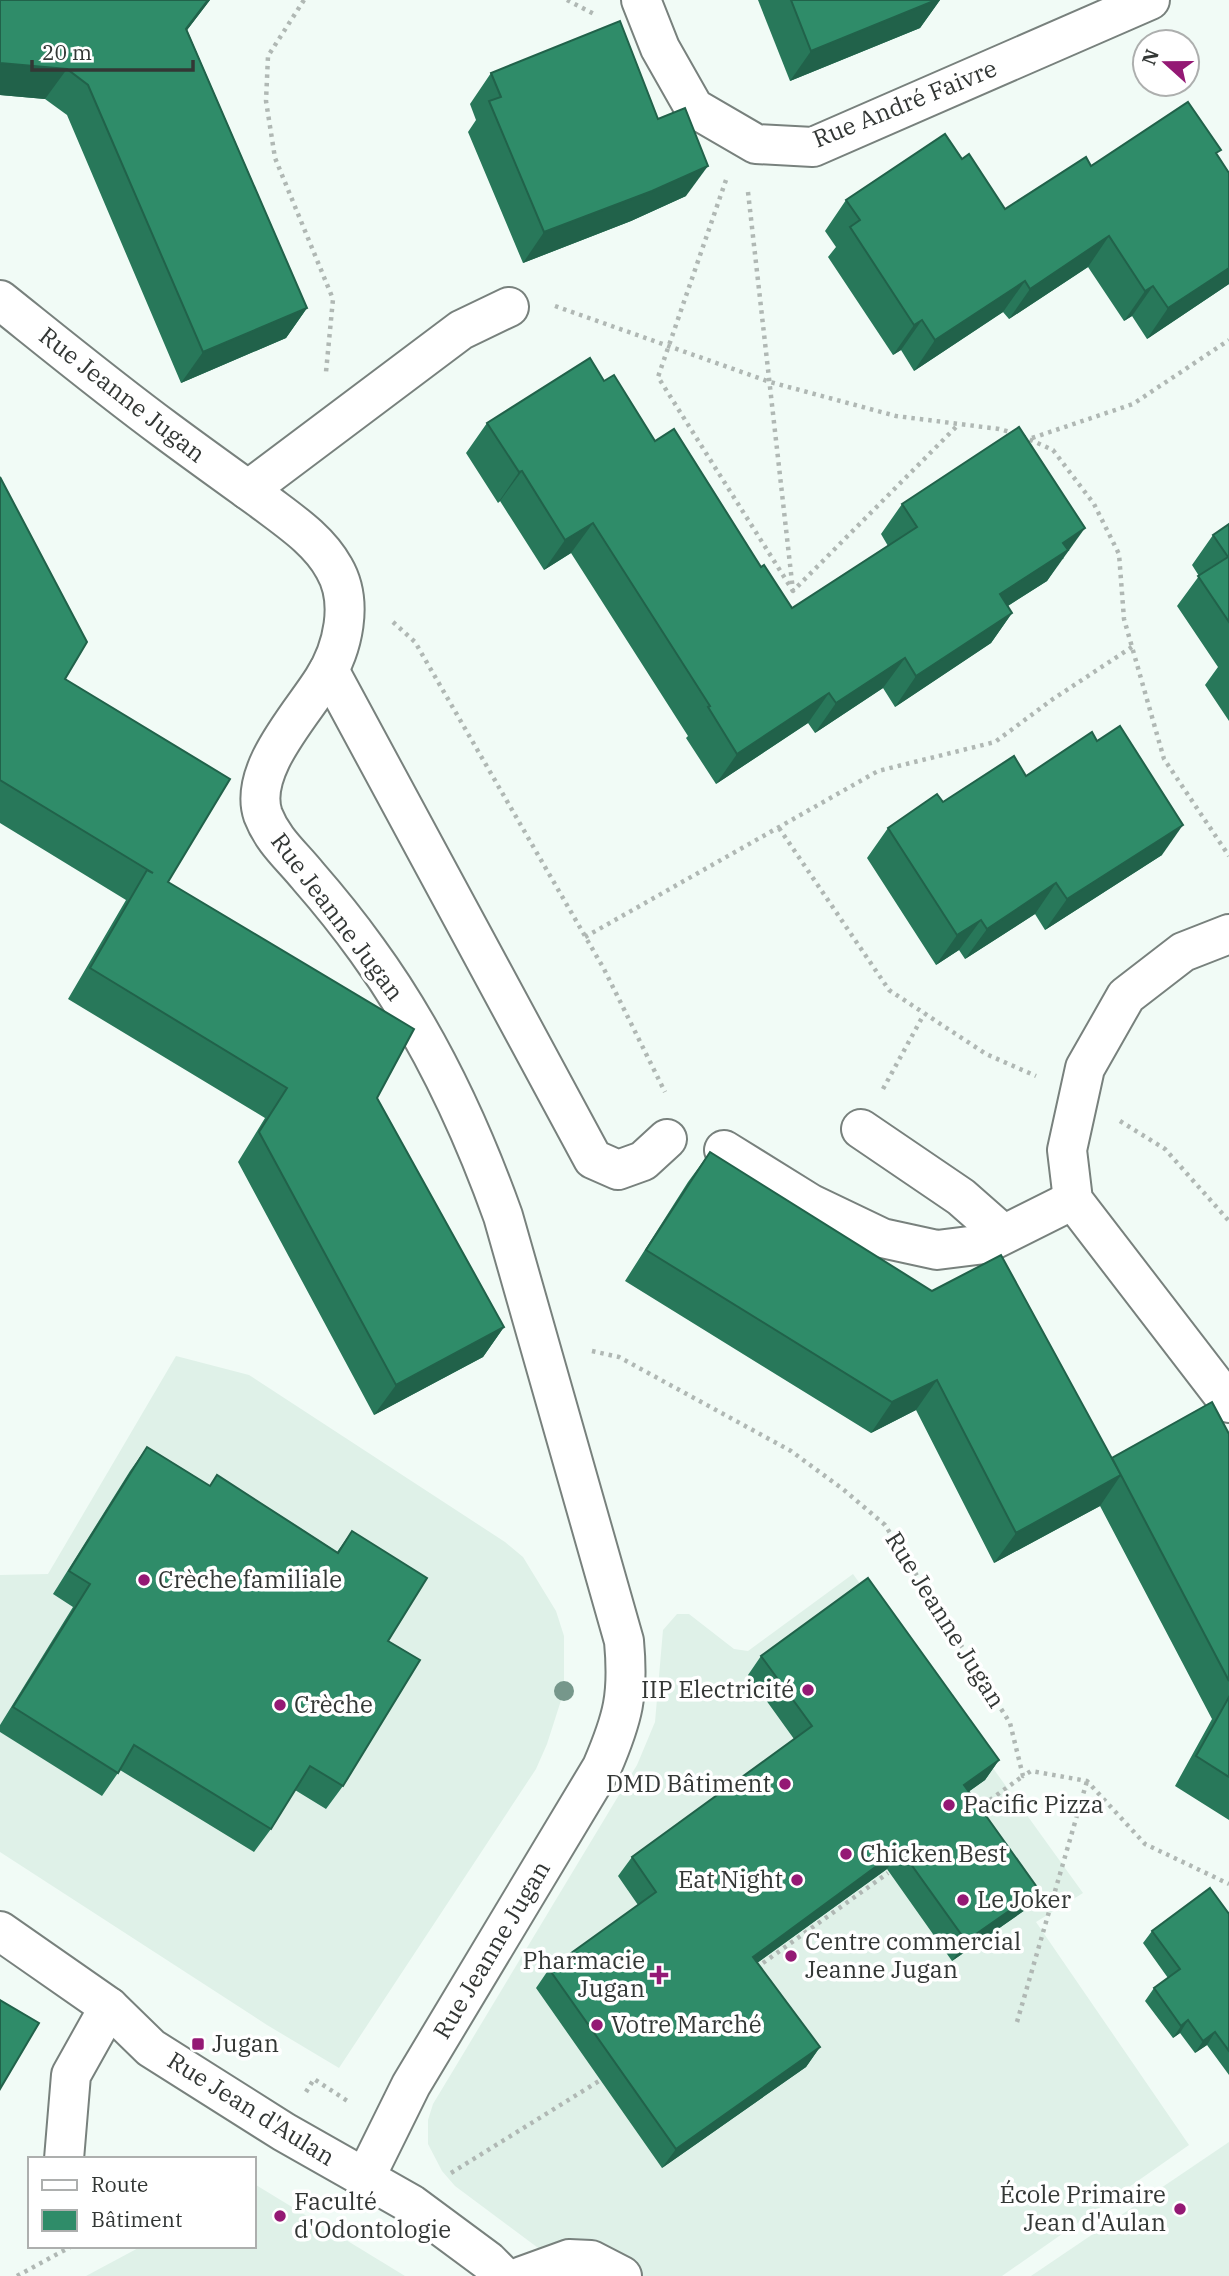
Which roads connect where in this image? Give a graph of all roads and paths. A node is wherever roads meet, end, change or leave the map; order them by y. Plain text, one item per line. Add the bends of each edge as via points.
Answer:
1 (304, 0) edge
2 (641, 0) edge
3 (1150, 0) edge
4 (741, 136) junction
5 (0, 299) edge
6 (509, 307) joint
7 (1229, 340) edge
8 (670, 347) junction
9 (770, 382) junction
10 (960, 424) junction
11 (321, 436) junction
12 (1031, 438) junction
13 (248, 490) junction
14 (793, 591) junction
15 (345, 608) junction
16 (1132, 647) junction
17 (329, 670) junction
18 (779, 828) junction
19 (1229, 856) edge
20 (1229, 934) edge
21 (585, 937) junction
22 (924, 1014) junction
23 (1079, 1095) junction
24 (861, 1129) joint
25 (667, 1139) joint
26 (724, 1150) dead end
27 (1073, 1200) junction
28 (1229, 1221) edge
29 (1003, 1234) junction
30 (544, 1357) junction
31 (1229, 1403) edge
32 (1023, 1776) junction
33 (1087, 1781) junction
34 (972, 1813) edge
35 (888, 1873) edge
36 (1229, 1884) edge
37 (0, 1931) edge
38 (748, 1973) edge
39 (109, 2007) junction
40 (1017, 2022) dead end
41 (64, 2157) edge
42 (365, 2178) junction
43 (68, 2248) edge
44 (17, 2276) edge
45 (503, 2276) edge
46 (522, 2276) edge
47 (622, 2276) edge

1 - 11 path via 268,56 266,101 275,158 333,299
2 - 4 street, Rue André Faivre via 660,48 694,108
3 - 4 street, Rue André Faivre via 813,147 756,144
4 - 8 path
4 - 9 path
5 - 13 street, Rue Jeanne Jugan
6 - 8 path via 554,306
6 - 11 street via 461,330
7 - 12 path via 1133,404
8 - 9 path
8 - 14 path via 658,377
9 - 10 path via 897,416
9 - 14 path
10 - 12 path
10 - 14 path
11 - 13 street
12 - 16 path via 1054,450 1094,504 1119,554 1124,619
13 - 15 street, Rue Jeanne Jugan via 323,551 336,570
15 - 17 street, Rue Jeanne Jugan
15 - 21 path via 393,622 415,642
16 - 18 path via 995,742 878,771
16 - 19 path via 1164,759
17 - 25 street via 593,1159 618,1170 643,1161
17 - 30 street, Rue Jeanne Jugan via 269,764 262,811 277,843 367,949 429,1045 482,1158
18 - 21 path
18 - 22 path via 888,990
20 - 23 street via 1183,953 1126,996 1085,1068
21 - 25 path via 673,1109
22 - 23 path via 986,1054
22 - 24 path
23 - 27 street via 1067,1150
23 - 28 path via 1165,1149
24 - 29 street via 961,1197
26 - 29 street via 811,1204 882,1238 937,1250 985,1244
27 - 29 street
27 - 31 street
30 - 32 path, Rue Jeanne Jugan via 585,1349 619,1357 791,1451 885,1525 1010,1723
30 - 42 street, Rue Jeanne Jugan via 624,1641 626,1697 601,1767 411,2085
32 - 33 path via 1031,1771
32 - 34 path
33 - 36 path via 1145,1844
33 - 40 path
35 - 38 path
37 - 39 street, Rue Jean d'Aulan
39 - 41 street via 71,2075
39 - 42 street, Rue Jean d'Aulan via 151,2048
42 - 45 street, Rue Jean d'Aulan via 411,2204
43 - 44 path
46 - 47 street via 569,2259 591,2260

